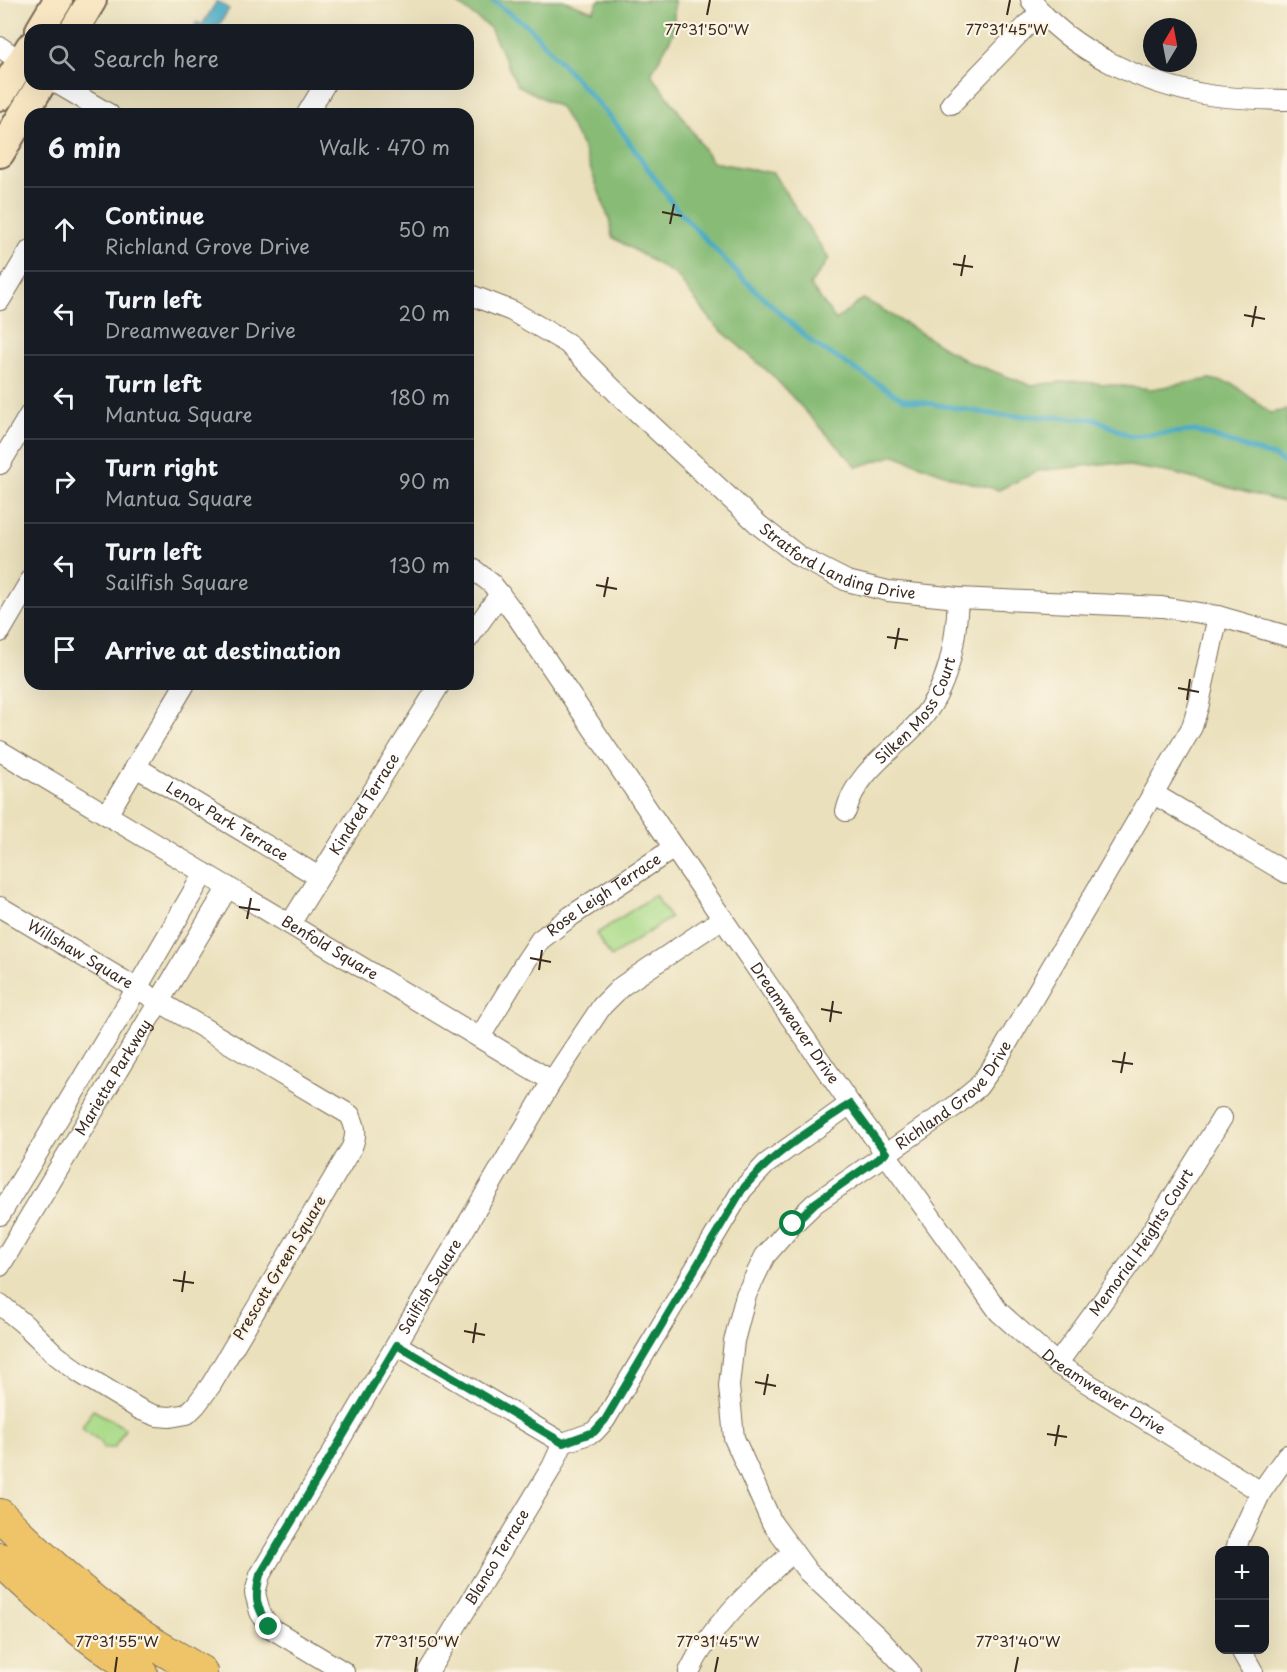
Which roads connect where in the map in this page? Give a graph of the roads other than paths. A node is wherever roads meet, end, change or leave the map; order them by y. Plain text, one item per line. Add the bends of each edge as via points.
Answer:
1 (58, 0) edge
2 (92, 0) edge
3 (1035, 6) edge
4 (44, 24) edge
5 (78, 24) edge
6 (20, 56) edge
7 (37, 90) edge
8 (68, 90) edge
9 (322, 90) edge
10 (0, 96) edge
11 (1287, 100) edge
12 (951, 104) dead end
13 (27, 108) edge
14 (99, 108) edge
15 (311, 108) edge
16 (24, 113) edge
17 (0, 153) edge
18 (24, 260) edge
19 (474, 296) edge
20 (0, 300) edge
21 (24, 424) edge
22 (0, 464) edge
23 (474, 570) edge
24 (24, 591) edge
25 (500, 594) junction
26 (958, 598) junction
27 (1218, 616) junction
28 (474, 631) edge
29 (0, 632) edge
30 (1287, 636) edge
31 (181, 690) edge
32 (436, 690) edge
33 (0, 751) edge
34 (136, 767) junction
35 (1154, 794) junction
36 (846, 812) dead end
37 (107, 815) junction
38 (674, 848) junction
39 (204, 873) junction
40 (1287, 873) edge
41 (319, 877) junction
42 (228, 887) junction
43 (0, 907) edge
44 (723, 918) junction
45 (290, 924) junction
46 (137, 988) junction
47 (159, 1001) junction
48 (480, 1037) junction
49 (552, 1081) junction
50 (850, 1104) junction
51 (1221, 1118) dead end
52 (886, 1153) junction
53 (0, 1215) edge
54 (0, 1266) edge
55 (0, 1304) edge
56 (397, 1345) junction
57 (1057, 1364) junction
58 (563, 1443) junction
59 (1287, 1455) edge
60 (1261, 1492) junction
61 (0, 1515) edge
62 (1237, 1546) edge
63 (793, 1552) junction
64 (0, 1559) edge
65 (1243, 1654) edge
66 (141, 1672) edge
67 (201, 1672) edge
68 (344, 1672) edge
69 (428, 1672) edge
70 (689, 1672) edge
71 (910, 1672) edge
72 (1253, 1672) edge

1 - 4 main road
2 - 5 main road
3 - 11 street via 1077,43 1118,67 1163,85 1209,95
3 - 12 street
6 - 10 main road
7 - 13 main road
8 - 14 street
9 - 15 street
16 - 17 main road
18 - 20 street
19 - 26 street, Stratford Landing Drive via 512,311 567,343 760,526 800,557 848,581 888,591
21 - 22 street
23 - 25 street, Dreamweaver Drive
24 - 29 street
25 - 28 street
25 - 38 street, Dreamweaver Drive
26 - 27 street, Stratford Landing Drive via 1162,607
26 - 36 street, Silken Moss Court via 955,640 936,696 917,723 858,784
27 - 30 street, Stratford Landing Drive
27 - 35 street, Richland Grove Drive via 1192,727
31 - 34 street
32 - 41 street, Kindred Terrace
33 - 37 street, Benfold Square
34 - 37 street
34 - 41 street, Lenox Park Terrace
35 - 40 street
35 - 52 street, Richland Grove Drive via 978,1088
37 - 39 street, Benfold Square
38 - 44 street, Dreamweaver Drive
38 - 48 street, Rose Leigh Terrace via 540,940
39 - 42 street, Benfold Square
39 - 46 street, Marietta Parkway
41 - 45 street, Kindred Terrace
42 - 45 street, Benfold Square
42 - 47 street, Marietta Parkway
43 - 46 street, Willshaw Square
44 - 49 street, Sailfish Square via 622,986 597,1013
44 - 50 street, Dreamweaver Drive
45 - 48 street, Benfold Square
46 - 47 street, Willshaw Square
46 - 53 street, Marietta Parkway
47 - 54 street, Marietta Parkway
47 - 55 street, Prescott Green Square via 350,1115 356,1133 352,1147 211,1385 187,1414 157,1416 141,1410 56,1355
48 - 49 street, Benfold Square
49 - 56 street, Sailfish Square
50 - 52 street, Dreamweaver Drive
50 - 58 street via 766,1164 742,1190 605,1420 594,1432
51 - 57 street, Memorial Heights Court via 1140,1250
52 - 57 street, Dreamweaver Drive via 999,1312
52 - 63 street, Richland Grove Drive via 815,1203 765,1256 746,1295 734,1341 729,1386 734,1438 772,1523
56 - 58 street
56 - 68 street, Sailfish Square via 260,1575 255,1593 269,1627
57 - 60 street, Dreamweaver Drive
58 - 69 street, Blanco Terrace
59 - 60 street
60 - 62 street
61 - 67 main road via 77,1588 124,1624
63 - 70 street via 717,1626
63 - 71 street, Richland Grove Drive via 808,1572
64 - 66 main road via 72,1625
65 - 72 street

